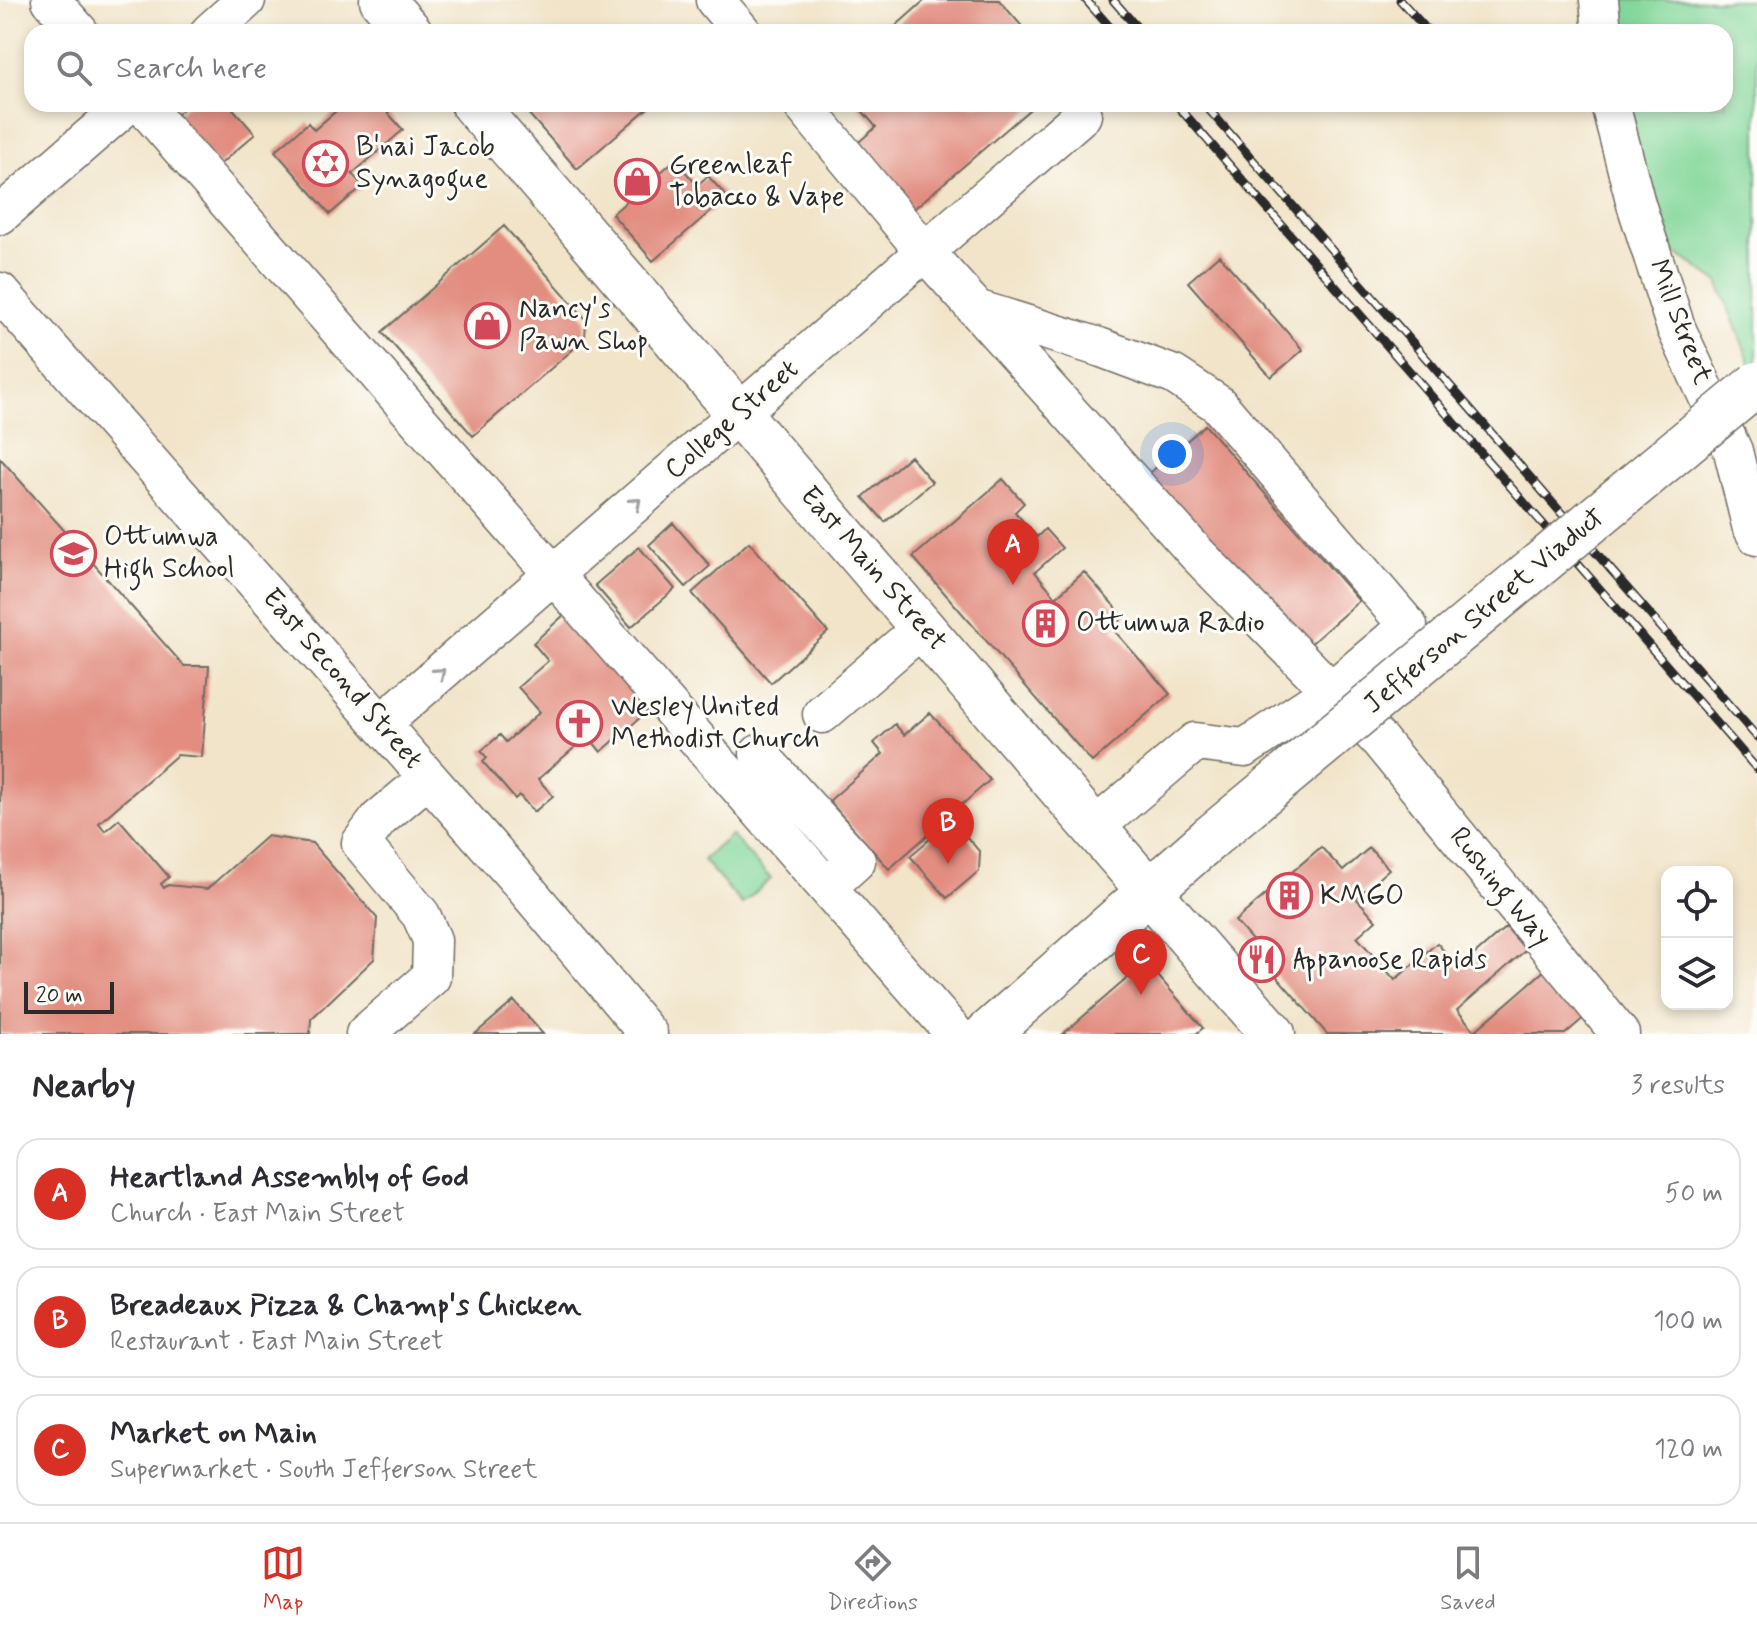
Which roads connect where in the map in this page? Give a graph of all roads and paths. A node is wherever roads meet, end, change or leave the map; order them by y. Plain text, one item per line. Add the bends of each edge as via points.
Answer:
1 (51, 0) edge
2 (246, 0) edge
3 (382, 0) edge
4 (715, 0) edge
5 (1599, 0) edge
6 (72, 24) edge
7 (219, 24) edge
8 (403, 24) edge
9 (735, 24) edge
10 (1601, 24) edge
11 (119, 112) edge
12 (149, 112) edge
13 (480, 112) edge
14 (809, 112) edge
15 (1612, 112) edge
16 (1082, 115) dead end
17 (0, 215) edge
18 (925, 252) junction
19 (0, 292) edge
20 (976, 309) junction
21 (1757, 384) edge
22 (740, 413) junction
23 (1757, 536) edge
24 (554, 575) junction
25 (923, 627) junction
26 (1331, 691) junction
27 (822, 714) dead end
28 (381, 724) junction
29 (759, 754) dead end
30 (428, 778) junction
31 (1094, 828) junction
32 (827, 887) junction
33 (1149, 892) junction
34 (365, 1034) edge
35 (648, 1034) edge
36 (955, 1034) edge
37 (987, 1034) edge
38 (1273, 1034) edge
39 (1620, 1034) edge

1 - 6 street
2 - 7 street
3 - 8 main road
4 - 9 street
5 - 10 street
11 - 17 street
12 - 24 street
13 - 22 main road, East Main Street
14 - 18 street, Rushing Way
15 - 23 street, Mill Street via 1676,328 1733,451
16 - 18 street, College Street
18 - 20 street, Rushing Way
18 - 22 street, College Street
19 - 28 street, East Second Street
20 - 26 street, Rushing Way via 1197,554
20 - 26 street via 1174,375 1218,404 1408,626
21 - 33 main road, Jefferson Street Viaduct, bridge
24 -> 22 street, College Street
22 - 25 main road, East Main Street
28 -> 24 street, College Street
24 - 32 street
25 - 27 street
25 - 31 main road, East Main Street
26 - 31 street via 1245,748 1195,742
26 - 39 street, Rushing Way via 1379,740
28 - 30 street, East Second Street
29 - 32 street via 856,861
30 - 34 street via 379,819 361,843 421,915 432,940 431,977
30 - 35 street, East Second Street
31 - 33 main road, East Main Street
32 - 36 street
33 - 37 main road, Jefferson Street Viaduct
33 - 38 main road, East Main Street

